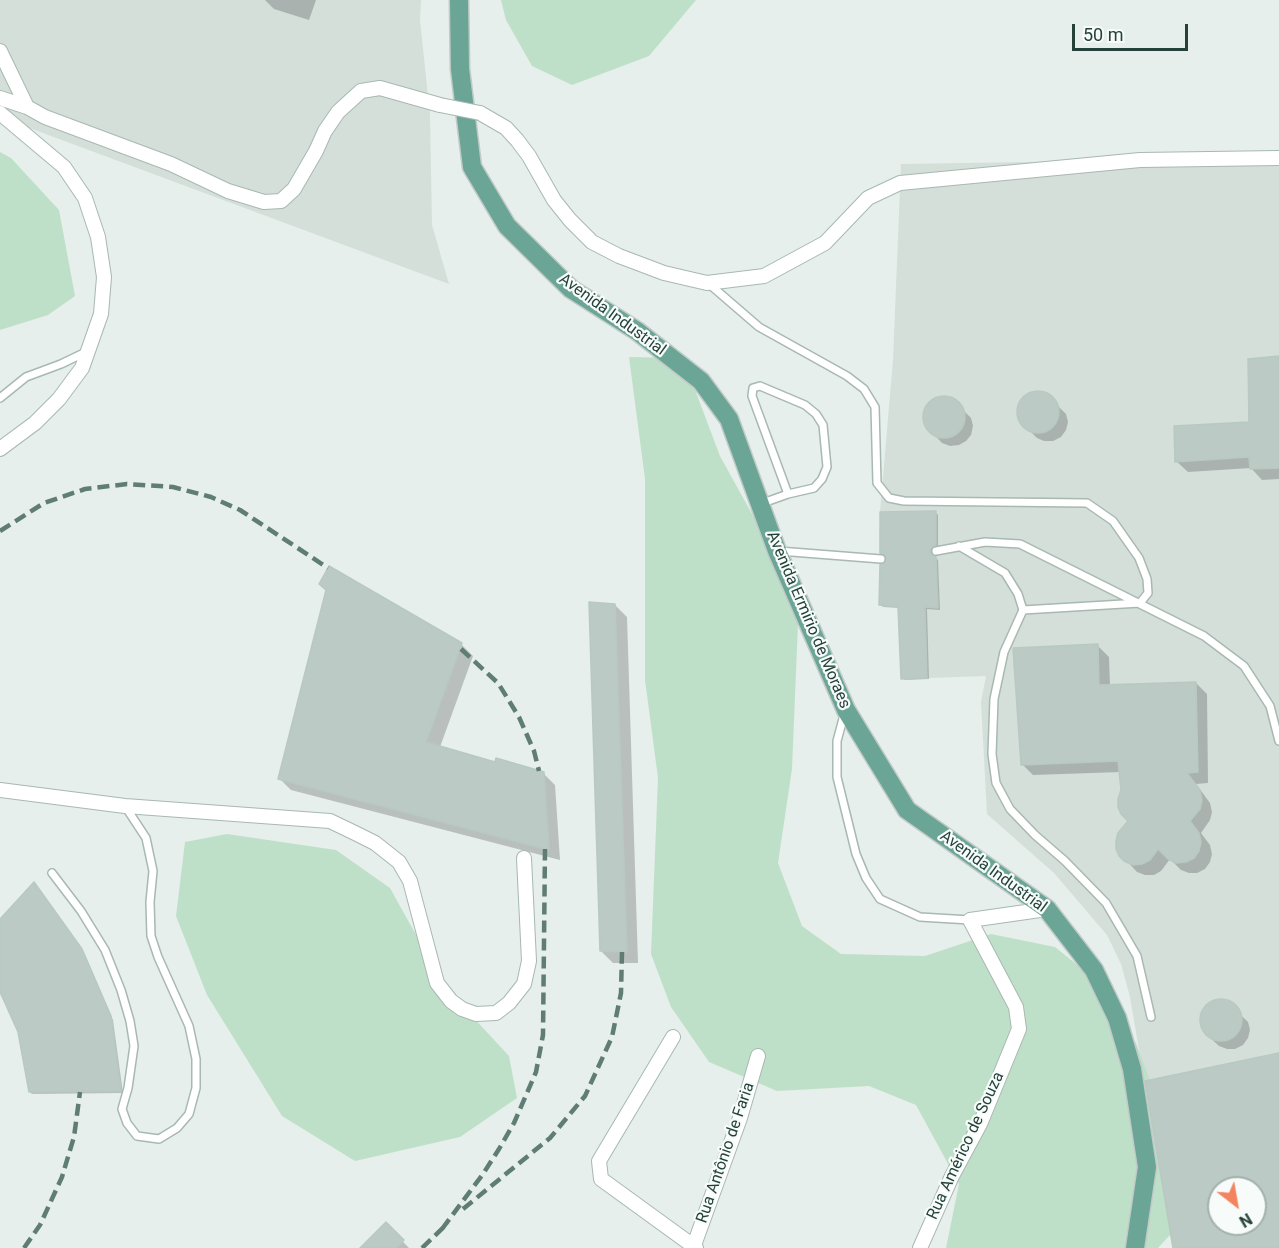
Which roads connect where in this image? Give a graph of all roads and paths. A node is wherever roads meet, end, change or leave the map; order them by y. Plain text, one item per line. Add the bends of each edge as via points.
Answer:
1 (459, 0) edge
2 (0, 51) edge
3 (0, 98) edge
4 (27, 107) junction
5 (0, 113) edge
6 (1279, 158) edge
7 (707, 283) junction
8 (88, 351) junction
9 (0, 398) edge
10 (729, 419) joint
11 (0, 448) edge
12 (788, 494) junction
13 (759, 504) junction
14 (959, 546) junction
15 (777, 551) junction
16 (936, 551) dead end
17 (880, 559) dead end
18 (1140, 603) junction
19 (1023, 610) junction
20 (846, 710) junction
21 (1279, 741) edge
22 (0, 790) edge
23 (125, 806) junction
24 (908, 810) joint
25 (524, 858) dead end
26 (52, 873) dead end
27 (1047, 909) junction
28 (970, 920) junction
29 (1151, 1017) dead end
30 (673, 1037) dead end
31 (758, 1056) dead end
32 (695, 1248) edge
33 (920, 1248) edge
34 (1135, 1248) edge

1 - 10 main road, Avenida Industrial via 460,69 472,167 507,226 571,289 637,331 701,381
2 - 4 street
3 - 4 street
4 - 7 street, bridge via 228,191 264,202 281,201 294,189 325,131 338,112 361,91 380,88 480,113 506,128 560,207 592,242 664,273
5 - 8 street via 64,167 85,198 98,237 105,277 101,314
6 - 7 street via 1140,160 900,183 868,198 825,243 764,276
7 - 18 lane via 759,327 864,389 875,407 877,483 889,498 1087,503 1113,520 1139,558 1148,593
8 - 9 lane via 26,377
8 - 11 street via 82,368 59,399 35,423
10 - 13 main road, Avenida Ermirio de Moraes
12 - 12 lane via 814,488 822,479 827,467 823,425 805,405 760,386 753,388 752,396
12 - 13 lane
13 - 15 main road, Avenida Ermirio de Moraes
14 - 16 lane
14 - 18 lane via 985,542 1020,544
14 - 19 lane via 1005,573
15 - 17 lane
15 - 20 main road, Avenida Ermirio de Moraes
18 - 19 lane
18 - 21 lane via 1204,636 1244,666 1270,706
19 - 29 lane via 1004,652 994,699 992,754 996,783 1010,809 1106,903 1137,956
20 - 24 main road, Avenida Ermirio de Moraes
20 - 28 lane via 837,741 837,777 866,878 880,899 920,917
22 - 23 street
23 - 25 street via 330,821 375,843 399,862 410,881 438,983 451,1001 476,1014 496,1013 524,984 529,961
23 - 26 lane via 146,838 153,871 151,936 189,1026 196,1059 196,1088 189,1114 177,1128 159,1138 136,1136 127,1123 122,1109 134,1046 121,990 105,950
24 - 27 main road, Avenida Industrial
27 - 28 street
27 - 34 main road, Avenida Industrial via 1094,970 1117,1018 1132,1069 1147,1167
28 - 33 street, Rua Américo de Souza via 1016,1007 1019,1029 980,1124
30 - 32 street via 599,1161 601,1179
31 - 32 street, Rua Antônio de Faria

